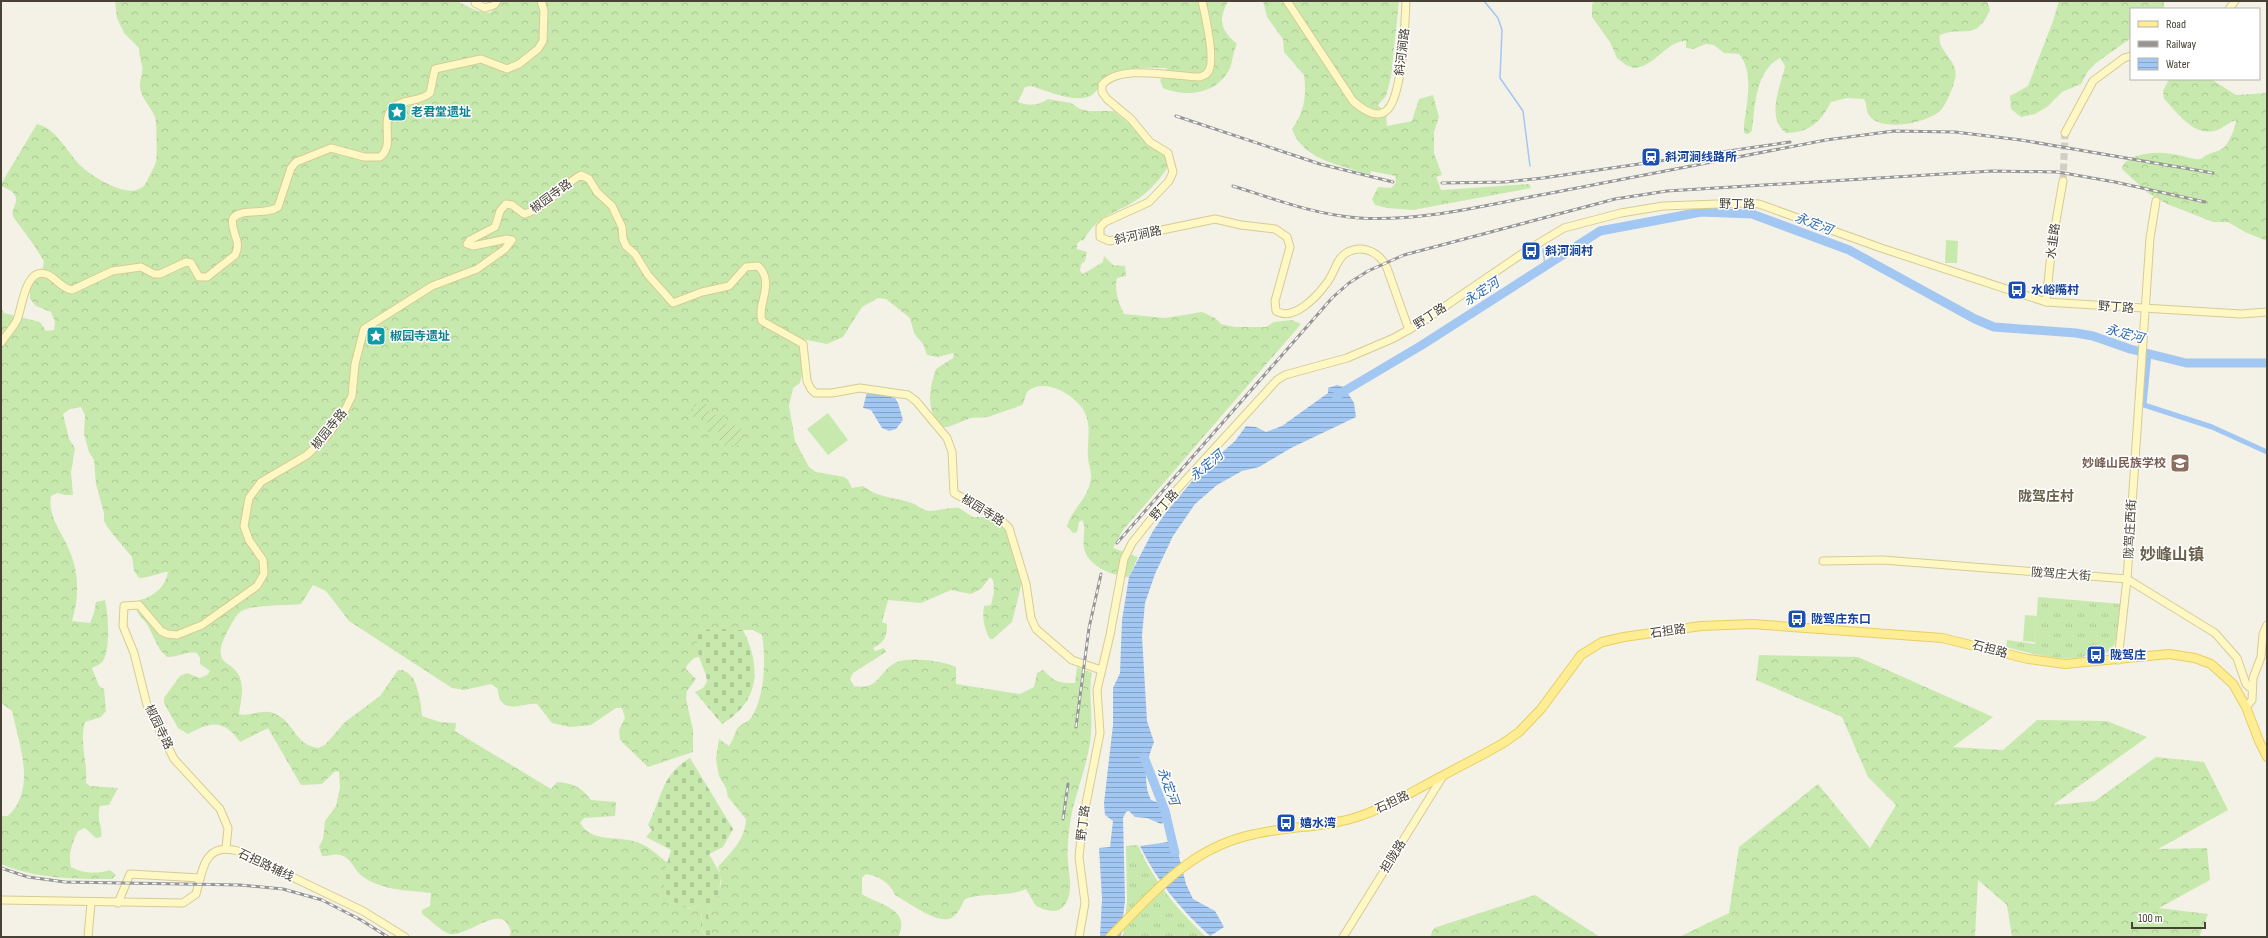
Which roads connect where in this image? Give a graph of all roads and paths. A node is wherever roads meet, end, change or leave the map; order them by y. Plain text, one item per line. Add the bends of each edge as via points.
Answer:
1 (474, 1) edge
2 (497, 1) edge
3 (541, 1) edge
4 (1202, 1) edge
5 (1287, 1) edge
6 (1406, 1) edge
7 (2130, 56) edge
8 (2065, 133) tunnel mouth
9 (2062, 181) tunnel mouth
10 (2156, 201) dead end
11 (2046, 302) junction
12 (2146, 310) junction
13 (2267, 312) edge
14 (1408, 330) junction
15 (1, 343) edge
16 (1823, 561) dead end
17 (2127, 579) junction
18 (2267, 625) edge
19 (2118, 660) junction
20 (1101, 670) junction
21 (2252, 689) junction
22 (2246, 707) junction
23 (2267, 757) edge
24 (1443, 775) junction
25 (226, 848) junction
26 (200, 878) junction
27 (1, 900) edge
28 (91, 903) junction
29 (118, 903) junction
30 (88, 937) edge
31 (405, 937) edge
32 (1080, 937) edge
33 (1110, 937) edge
34 (1343, 937) edge

1 - 2 street via 485,8
3 - 15 street via 544,11 543,42 538,49 519,64 507,68 481,59 435,69 430,93 397,104 390,111 387,150 380,157 364,157 331,148 296,162 291,168 278,207 269,211 240,214 233,218 232,225 238,242 238,251 207,277 200,277 191,263 186,262 160,274 154,274 141,267 112,271 72,290 42,273 29,283 24,292 18,318
4 - 14 street, 斜河涧路 via 1208,28 1211,66 1206,74 1200,77 1160,73 1128,74 1112,78 1102,85 1102,92 1107,99 1125,114 1150,142 1168,153 1173,172 1169,181 1149,202 1105,222 1100,227 1100,237 1109,241 1215,219 1241,225 1275,228 1287,237 1290,248 1275,301 1276,311 1285,314 1296,311 1312,299 1327,283 1345,254 1358,249 1371,251 1383,260 1387,268
5 - 6 street, 斜河涧路 via 1353,101 1370,112 1379,114 1389,108 1400,73
7 - 8 street via 2093,81
9 - 11 street, 水韭路
10 - 12 street, 陇驾庄西街 via 2150,238
11 - 12 street, 野丁路
11 - 14 street, 野丁路 via 1881,248 1771,208 1746,202 1696,204 1621,213 1564,228
12 - 13 street, 野丁路 via 2241,314
12 - 17 street, 陇驾庄西街
14 - 20 street, 野丁路 via 1347,358 1295,371 1276,380 1165,502 1132,542 1124,559
16 - 17 street, 陇驾庄大街 via 1883,560
17 - 19 street, 陇驾庄西街
17 - 21 street, 陇驾庄大街 via 2215,633 2237,658 2246,684
18 - 21 street via 2264,628 2261,657 2253,678
19 - 22 main road, 石担路 via 2169,654 2195,658 2211,664 2222,672 2233,684
19 - 24 main road, 石担路 via 2049,662 1942,638 1752,624 1702,626 1624,637 1602,642 1581,655 1542,709 1519,732
20 - 25 street, 椒园寺路 via 1072,660 1033,624 1026,584 1011,532 998,516 954,493 952,452 947,438 916,401 908,395 867,389 815,393 807,381 803,344 762,321 761,310 766,288 761,268 758,266 746,267 729,286 702,292 673,303 648,276 635,254 626,246 622,227 612,206 597,192 589,179 580,175 530,213 524,214 512,205 506,204 500,211 495,227 467,244 474,246 512,240 505,248 476,269 432,286 364,329 352,396 343,414 326,437 307,455 261,482 249,498 244,526 249,540 263,560 264,574 257,586 202,625 177,635 161,631 140,605 124,606 123,626 134,653 147,705 174,759 220,809 228,828
20 - 32 street, 野丁路 via 1097,690 1099,744 1082,819 1079,857 1085,903
21 - 22 street via 2252,700
22 - 23 main road, 石担路
24 - 33 main road, 石担路 via 1392,803 1357,817 1337,823 1257,833 1234,839 1192,859 1174,873
24 - 34 street, 担陇路
25 - 26 street, 石担路辅线 via 217,849 210,856
25 - 31 street, 石担路辅线 via 238,851 363,912
26 - 29 street, 石担路辅线 via 196,894 183,903
26 - 29 street via 130,874
27 - 28 street, 石担路辅线
28 - 29 street, 石担路辅线
28 - 30 street

